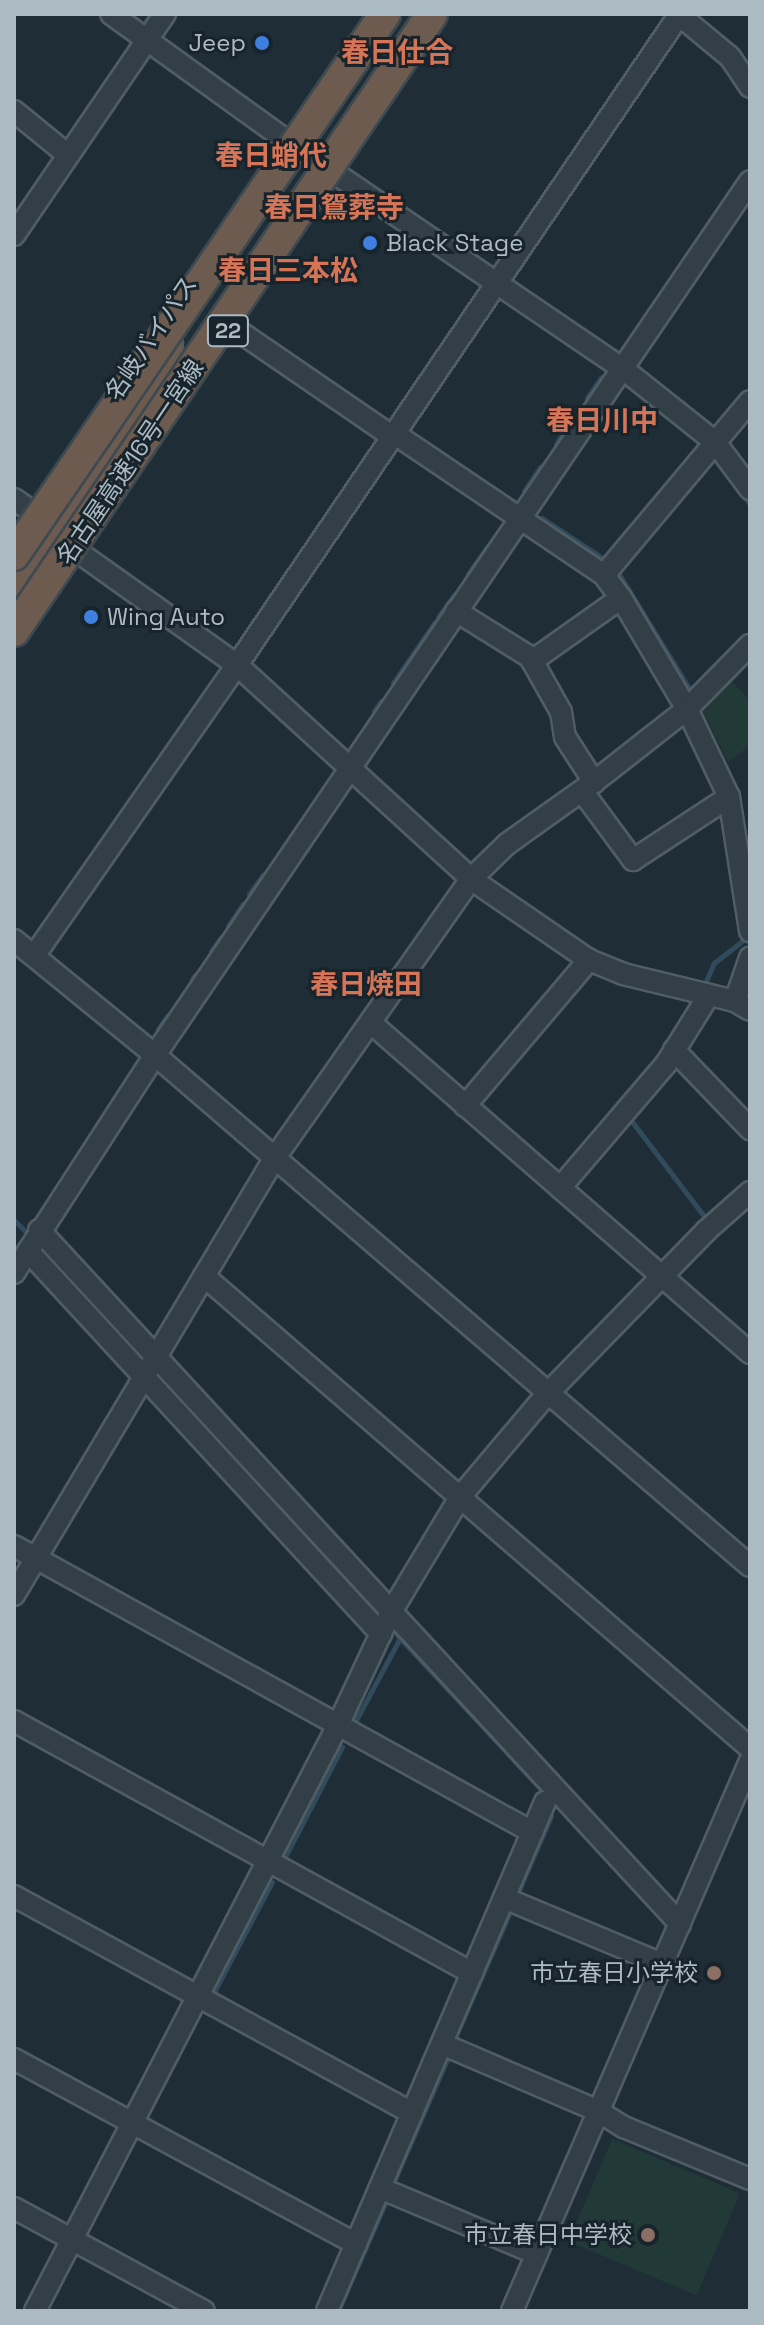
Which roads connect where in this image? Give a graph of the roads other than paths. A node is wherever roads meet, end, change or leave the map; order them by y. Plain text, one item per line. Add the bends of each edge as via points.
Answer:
1 (111, 14) edge
2 (165, 14) edge
3 (370, 14) edge
4 (385, 14) edge
5 (411, 14) edge
6 (432, 14) edge
7 (442, 14) edge
8 (679, 14) edge
9 (146, 42) junction
10 (750, 87) edge
11 (14, 111) edge
12 (288, 141) junction
13 (68, 155) junction
14 (336, 173) junction
15 (750, 181) edge
16 (14, 235) edge
17 (497, 283) junction
18 (231, 326) junction
19 (622, 368) junction
20 (181, 387) junction
21 (750, 401) edge
22 (394, 435) junction
23 (715, 442) junction
24 (750, 489) edge
25 (24, 506) edge
26 (520, 518) junction
27 (14, 543) edge
28 (78, 552) junction
29 (14, 555) edge
30 (604, 575) junction
31 (14, 595) edge
32 (621, 598) junction
33 (456, 611) junction
34 (14, 631) edge
35 (750, 645) edge
36 (14, 647) edge
37 (532, 661) junction
38 (237, 665) junction
39 (687, 709) junction
40 (349, 767) junction
41 (588, 786) junction
42 (729, 797) junction
43 (743, 834) edge
44 (471, 879) junction
45 (750, 931) edge
46 (14, 940) edge
47 (34, 956) junction
48 (750, 958) edge
49 (589, 960) junction
50 (709, 995) junction
51 (742, 1005) edge
52 (371, 1023) junction
53 (674, 1050) junction
54 (155, 1055) junction
55 (465, 1106) junction
56 (750, 1129) edge
57 (274, 1159) junction
58 (560, 1188) junction
59 (750, 1192) edge
60 (39, 1230) junction
61 (28, 1251) junction
62 (14, 1273) edge
63 (204, 1276) junction
64 (663, 1277) junction
65 (750, 1353) edge
66 (156, 1358) junction
67 (144, 1377) junction
68 (547, 1394) junction
69 (460, 1497) junction
70 (14, 1546) edge
71 (36, 1558) junction
72 (749, 1564) edge
73 (14, 1595) edge
74 (391, 1612) junction
75 (381, 1634) junction
76 (14, 1721) edge
77 (338, 1725) junction
78 (750, 1748) edge
79 (750, 1761) edge
80 (545, 1802) dead end
81 (532, 1832) junction
82 (267, 1860) junction
83 (14, 1896) edge
84 (504, 1898) junction
85 (680, 1924) junction
86 (662, 1964) junction
87 (472, 1973) junction
88 (197, 1996) junction
89 (442, 2044) junction
90 (14, 2059) edge
91 (598, 2111) junction
92 (412, 2113) junction
93 (134, 2125) junction
94 (750, 2179) edge
95 (380, 2188) junction
96 (14, 2208) edge
97 (73, 2240) junction
98 (356, 2244) junction
99 (537, 2254) junction
100 (35, 2311) edge
101 (204, 2311) edge
102 (327, 2311) edge
103 (512, 2311) edge

1 - 9 street
2 - 9 street
3 - 12 highway
4 - 29 highway, 名古屋高速16号一宮線, bridge
5 - 20 highway via 191,339
6 - 20 highway, 名古屋高速16号一宮線, bridge
7 - 14 highway, 22
8 - 10 street via 730,57
8 - 17 street
9 - 12 street
9 - 13 street
11 - 13 street
12 - 14 street
12 - 25 highway, 名岐バイパス / 22
12 - 31 highway via 192,292 128,425
13 - 16 street
14 - 17 street
14 - 18 highway, 22
15 - 19 street
17 - 19 street
17 - 22 street
18 - 22 street
18 - 28 highway, 22
19 - 23 street
19 - 26 street
20 - 34 highway, 名古屋高速16号一宮線, bridge
21 - 23 street
22 - 26 street
22 - 38 street
23 - 24 street
23 - 30 street
25 - 27 highway, 名岐バイパス / 22
26 - 30 street
26 - 33 street
28 - 36 highway, 22
28 - 38 street
30 - 32 street
32 - 37 street
32 - 39 street
33 - 37 street
33 - 40 street
35 - 39 street
37 - 41 street via 561,712 565,737
38 - 40 street
38 - 47 street
39 - 41 street
39 - 42 street
40 - 44 street
40 - 54 street
41 - 42 street via 633,860
41 - 44 street via 507,844
42 - 43 street
43 - 45 street
44 - 49 street
44 - 52 street
46 - 47 street
47 - 54 street
48 - 51 street
49 - 50 street
49 - 55 street
50 - 51 street
50 - 53 street
52 - 55 street
52 - 57 street
53 - 56 street
53 - 58 street
54 - 57 street
54 - 60 street
55 - 58 street
57 - 63 street
57 - 68 street
58 - 64 street
59 - 64 street
60 - 61 street
60 - 66 street
61 - 62 street
61 - 67 street
63 - 66 street
63 - 69 street
64 - 65 street
64 - 68 street
66 - 67 street
66 - 74 street
67 - 71 street
67 - 75 street
68 - 69 street
68 - 72 street
69 - 74 street
69 - 78 street
70 - 71 street
71 - 73 street
71 - 77 street
74 - 75 street
74 - 85 street
75 - 77 street
76 - 82 street
77 - 81 street
77 - 82 street
79 - 85 street
80 - 81 street
81 - 84 street
82 - 87 street
82 - 88 street
83 - 88 street
84 - 86 street
84 - 87 street
85 - 86 street
86 - 91 street
87 - 89 street
88 - 92 street
88 - 93 street
89 - 91 street
89 - 92 street
90 - 93 street
91 - 94 street
91 - 99 street
92 - 95 street
93 - 97 street
93 - 98 street
95 - 98 street
95 - 99 street
96 - 97 street
97 - 100 street
97 - 101 street
98 - 102 street
99 - 103 street

